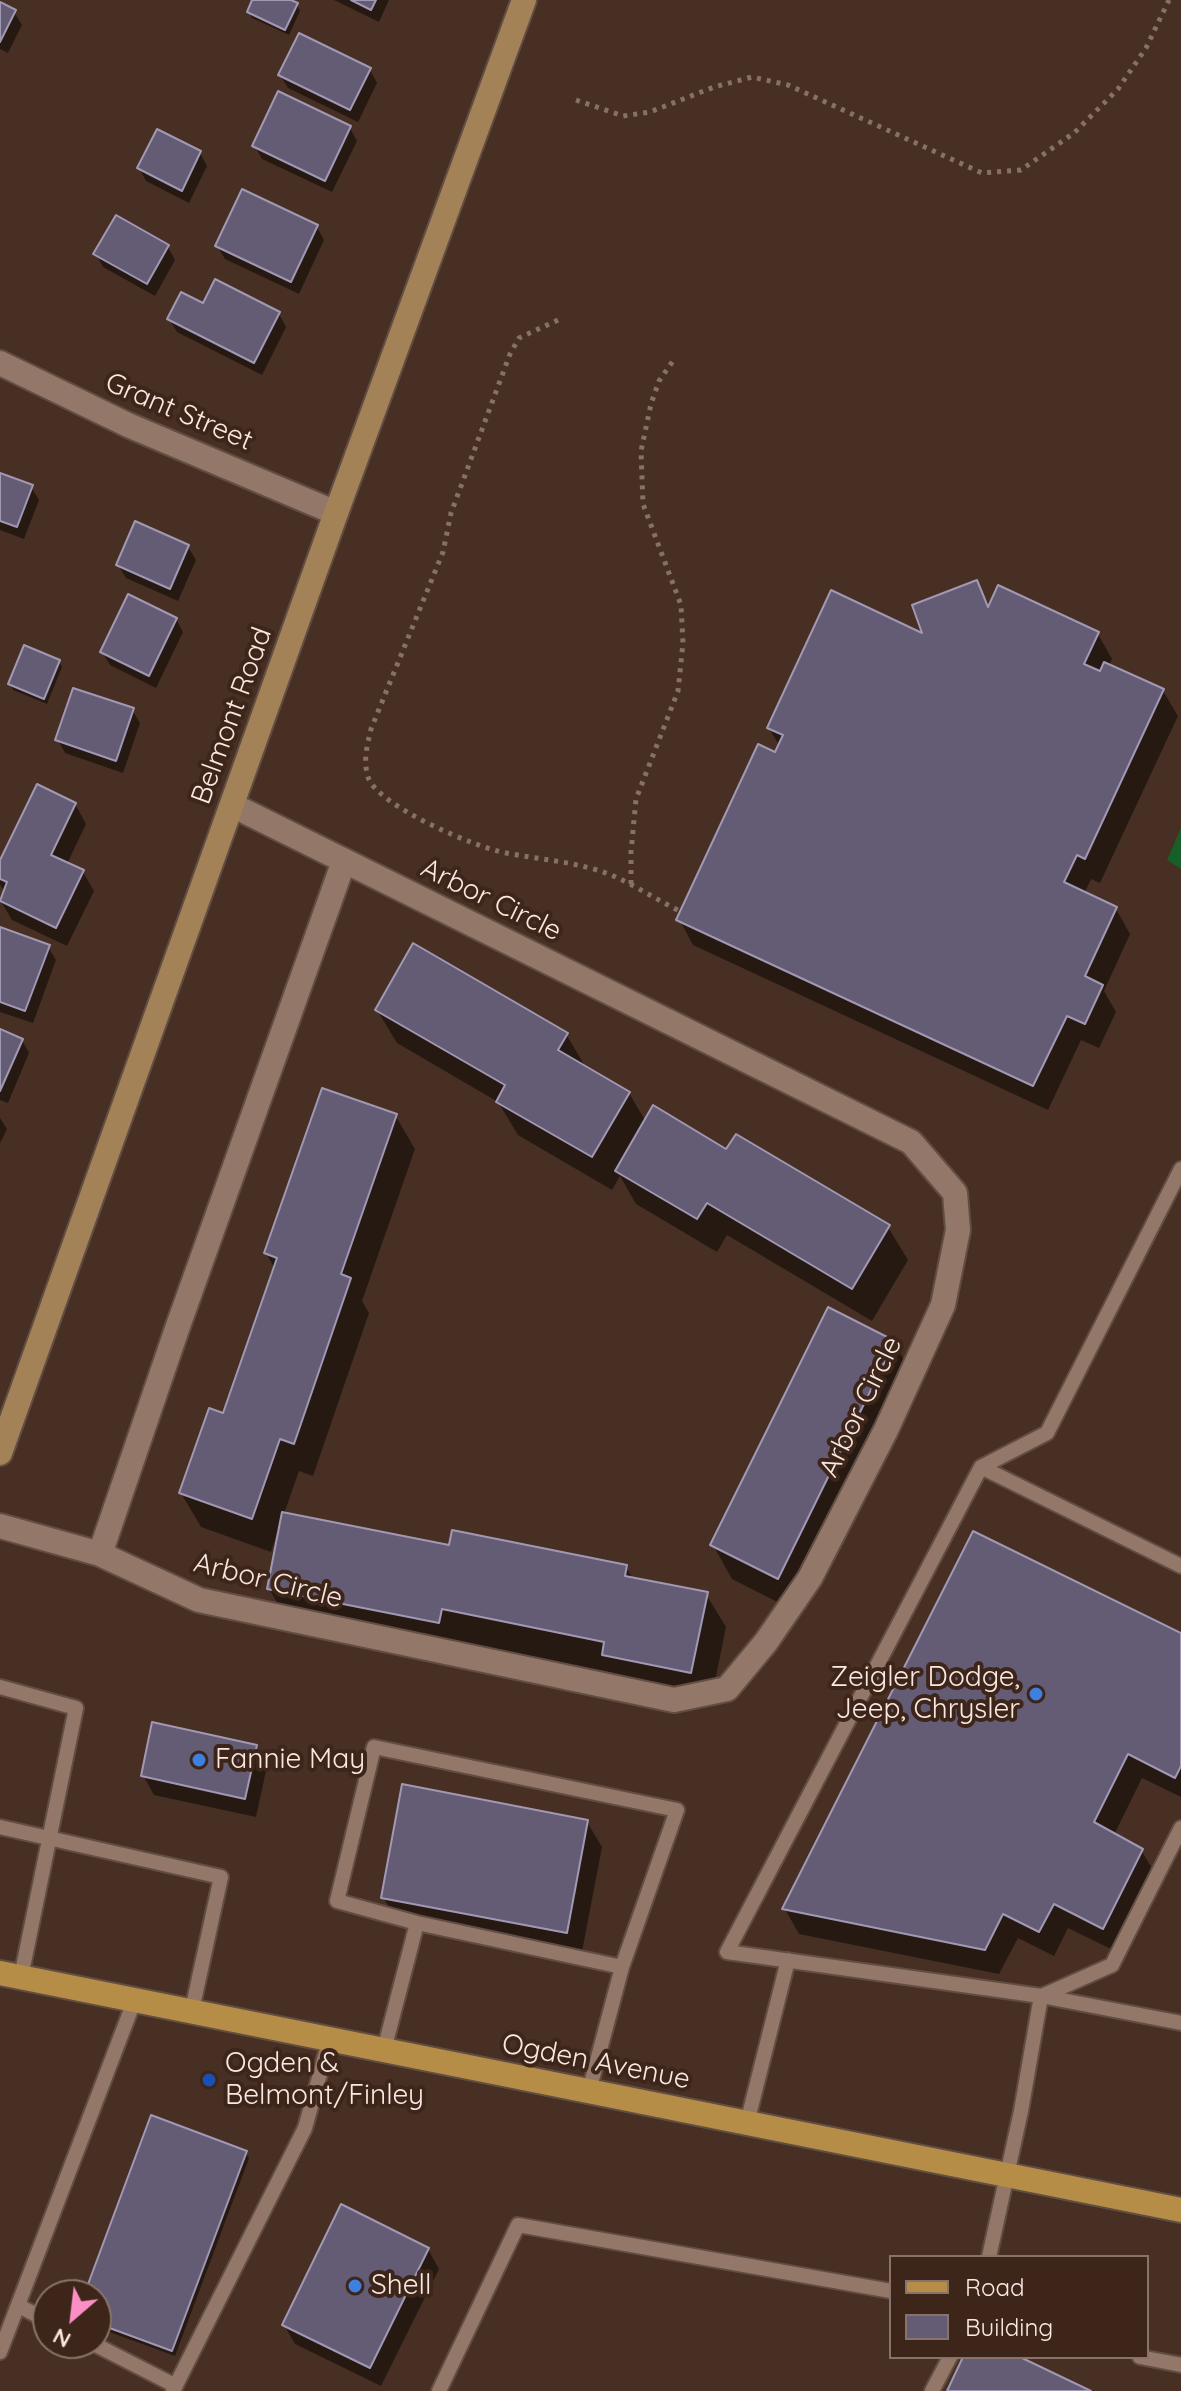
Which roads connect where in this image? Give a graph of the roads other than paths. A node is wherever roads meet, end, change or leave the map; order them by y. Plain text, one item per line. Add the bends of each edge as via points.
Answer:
1 (524, 0) edge
2 (0, 363) edge
3 (336, 513) junction
4 (232, 805) junction
5 (344, 861) junction
6 (1181, 1169) edge
7 (0, 1453) edge
8 (981, 1467) junction
9 (0, 1526) edge
10 (100, 1554) junction
11 (1181, 1566) edge
12 (0, 1687) edge
13 (0, 1827) edge
14 (1181, 1828) edge
15 (49, 1839) junction
16 (417, 1923) junction
17 (788, 1960) junction
18 (622, 1967) junction
19 (10, 1975) edge
20 (1041, 1996) junction
21 (135, 1999) junction
22 (192, 2010) junction
23 (1181, 2023) edge
24 (330, 2038) junction
25 (384, 2050) junction
26 (589, 2091) junction
27 (747, 2123) junction
28 (1007, 2176) junction
29 (1181, 2210) edge
30 (989, 2255) edge
31 (889, 2291) edge
32 (19, 2306) junction
33 (32, 2313) edge
34 (0, 2352) edge
35 (112, 2354) edge
36 (949, 2359) edge
37 (1149, 2359) edge
38 (1181, 2365) edge
39 (173, 2388) edge
40 (439, 2391) edge
41 (932, 2391) edge

1 - 3 main road, Belmont Road
2 - 3 street, Grant Street via 128,425
3 - 4 main road, Belmont Road
4 - 5 street, Arbor Circle
4 - 7 main road, Belmont Road
5 - 10 street
5 - 10 street, Arbor Circle via 911,1142 955,1193 958,1230 943,1305 810,1578 727,1689 674,1700 230,1607 199,1600
6 - 8 lane via 1047,1433
8 - 11 lane
8 - 17 lane via 727,1952
9 - 10 street, Arbor Circle
12 - 15 lane via 76,1708
13 - 15 lane
14 - 20 lane via 1112,1965
15 - 19 lane
15 - 22 lane via 221,1877
16 - 18 lane
16 - 18 lane via 337,1901 374,1747 677,1810
16 - 25 lane
17 - 20 lane
17 - 27 lane
18 - 26 lane
19 - 21 main road, Ogden Avenue
20 - 23 lane
20 - 28 lane
21 - 22 main road, Ogden Avenue
21 - 32 lane
22 - 24 main road, Ogden Avenue
24 - 25 main road, Ogden Avenue
24 - 39 lane via 305,2128
25 - 26 main road, Ogden Avenue
26 - 27 main road, Ogden Avenue
27 - 28 main road, Ogden Avenue
28 - 29 main road, Ogden Avenue
28 - 30 lane
31 - 40 lane via 518,2225
32 - 33 lane
32 - 34 lane
35 - 39 lane
36 - 41 lane
37 - 38 lane

